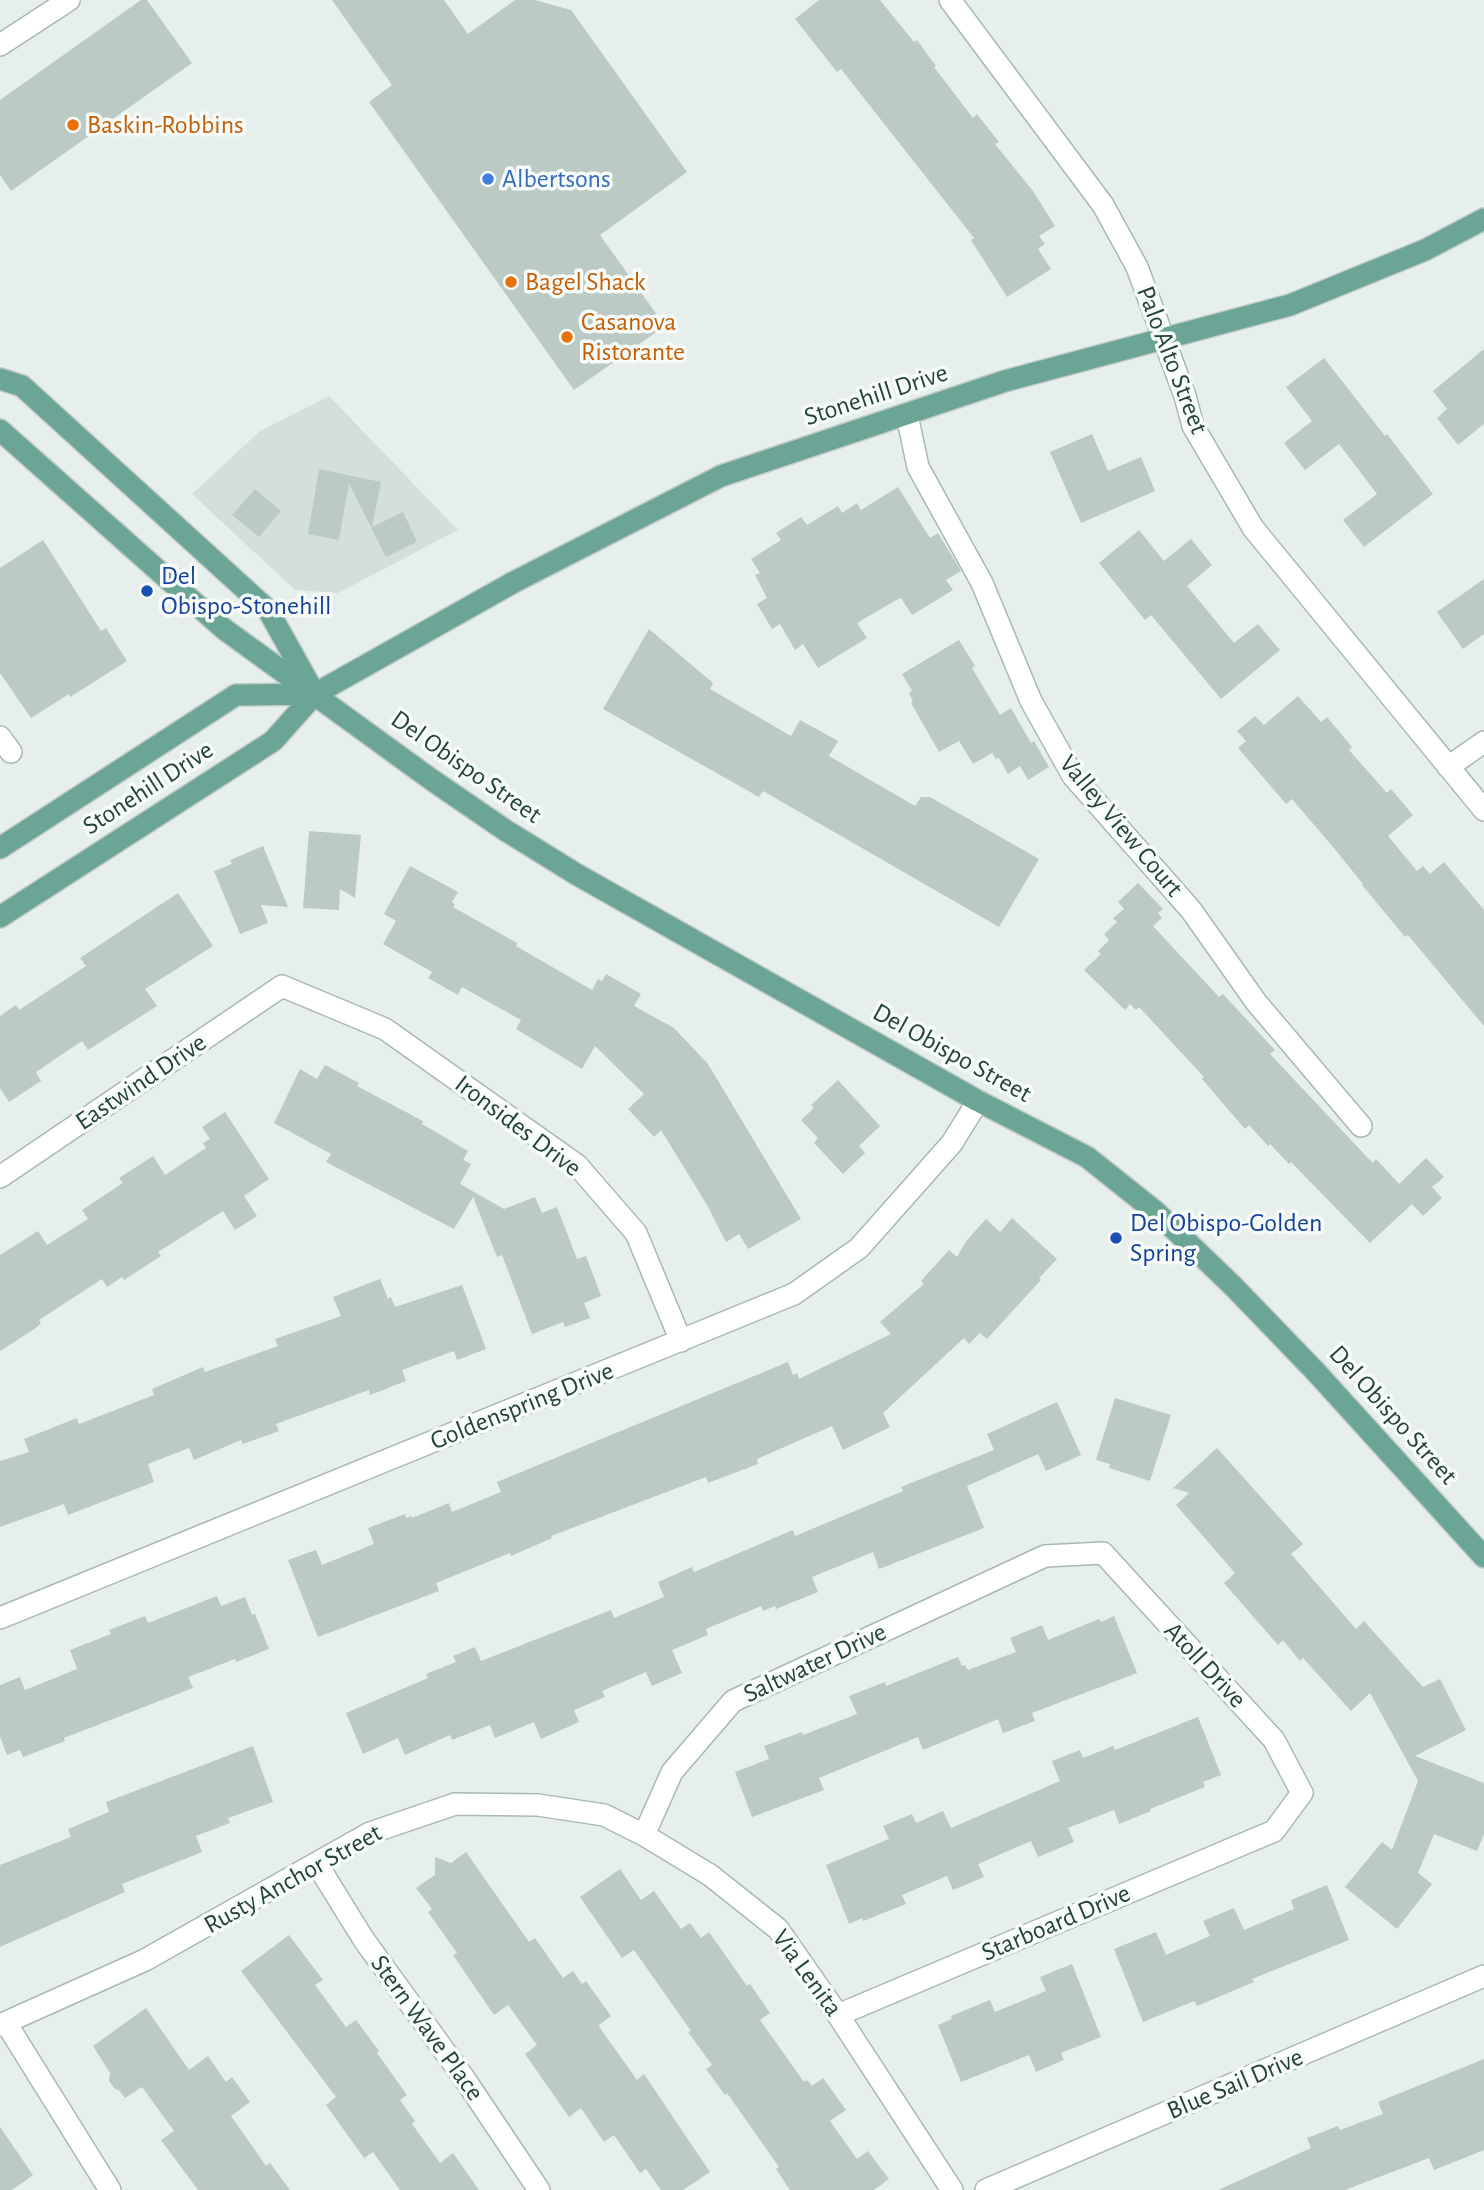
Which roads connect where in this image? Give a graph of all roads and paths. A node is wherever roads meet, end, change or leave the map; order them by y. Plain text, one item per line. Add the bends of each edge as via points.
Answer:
1 (69, 0) edge
2 (950, 0) edge
3 (0, 45) edge
4 (1484, 219) edge
5 (1162, 338) junction
6 (0, 379) edge
7 (907, 415) junction
8 (0, 430) edge
9 (315, 694) junction
10 (1484, 742) edge
11 (1448, 767) junction
12 (1484, 810) edge
13 (0, 848) edge
14 (0, 917) edge
15 (282, 986) joint
16 (978, 1101) junction
17 (1361, 1126) dead end
18 (0, 1177) edge
19 (681, 1341) junction
20 (1045, 1556) joint
21 (1484, 1557) edge
22 (0, 1618) edge
23 (604, 1815) joint
24 (1274, 1831) joint
25 (644, 1835) junction
26 (317, 1864) junction
27 (1484, 1976) edge
28 (838, 2015) junction
29 (3, 2024) edge
30 (110, 2190) edge
31 (539, 2190) edge
32 (952, 2190) edge
33 (986, 2190) edge

1 - 3 street
2 - 5 street, Palo Alto Street via 1103,205 1137,267
4 - 5 main road, Stonehill Drive via 1425,250 1290,304
5 - 7 main road, Stonehill Drive via 1005,381
5 - 11 street, Palo Alto Street via 1193,426 1253,528
6 - 9 main road, Del Obispo Street via 22,386 268,610
7 - 9 main road, Stonehill Drive via 720,476 514,582
7 - 17 street, Valley View Court via 918,467 982,583 1031,701 1073,776 1191,909 1256,1002
8 - 9 main road, Del Obispo Street via 224,629
9 - 13 main road, Stonehill Drive via 236,695
9 - 14 main road, Stonehill Drive via 273,741
9 - 16 main road, Del Obispo Street via 432,780 576,874
10 - 11 street
11 - 12 street, Palo Alto Street
15 - 18 street, Eastwind Drive
15 - 19 street, Ironsides Drive via 385,1029 578,1165 636,1233
16 - 19 street, Goldenspring Drive via 952,1143 859,1248 794,1294
16 - 21 main road, Del Obispo Street via 1087,1157 1156,1212 1315,1371
19 - 22 street, Goldenspring Drive
20 - 24 street, Atoll Drive via 1102,1553 1274,1740 1302,1793
20 - 25 street, Saltwater Drive via 733,1701 672,1772
23 - 25 street, Via Lenita
23 - 26 street, Rusty Anchor Street via 538,1805 455,1804 370,1833
24 - 28 street, Starboard Drive
25 - 28 street, Via Lenita via 710,1875 778,1929
26 - 29 street, Rusty Anchor Street via 145,1960
26 - 31 street, Stern Wave Place via 364,1940
27 - 33 street, Blue Sail Drive
28 - 32 street, Via Lenita
29 - 30 street

